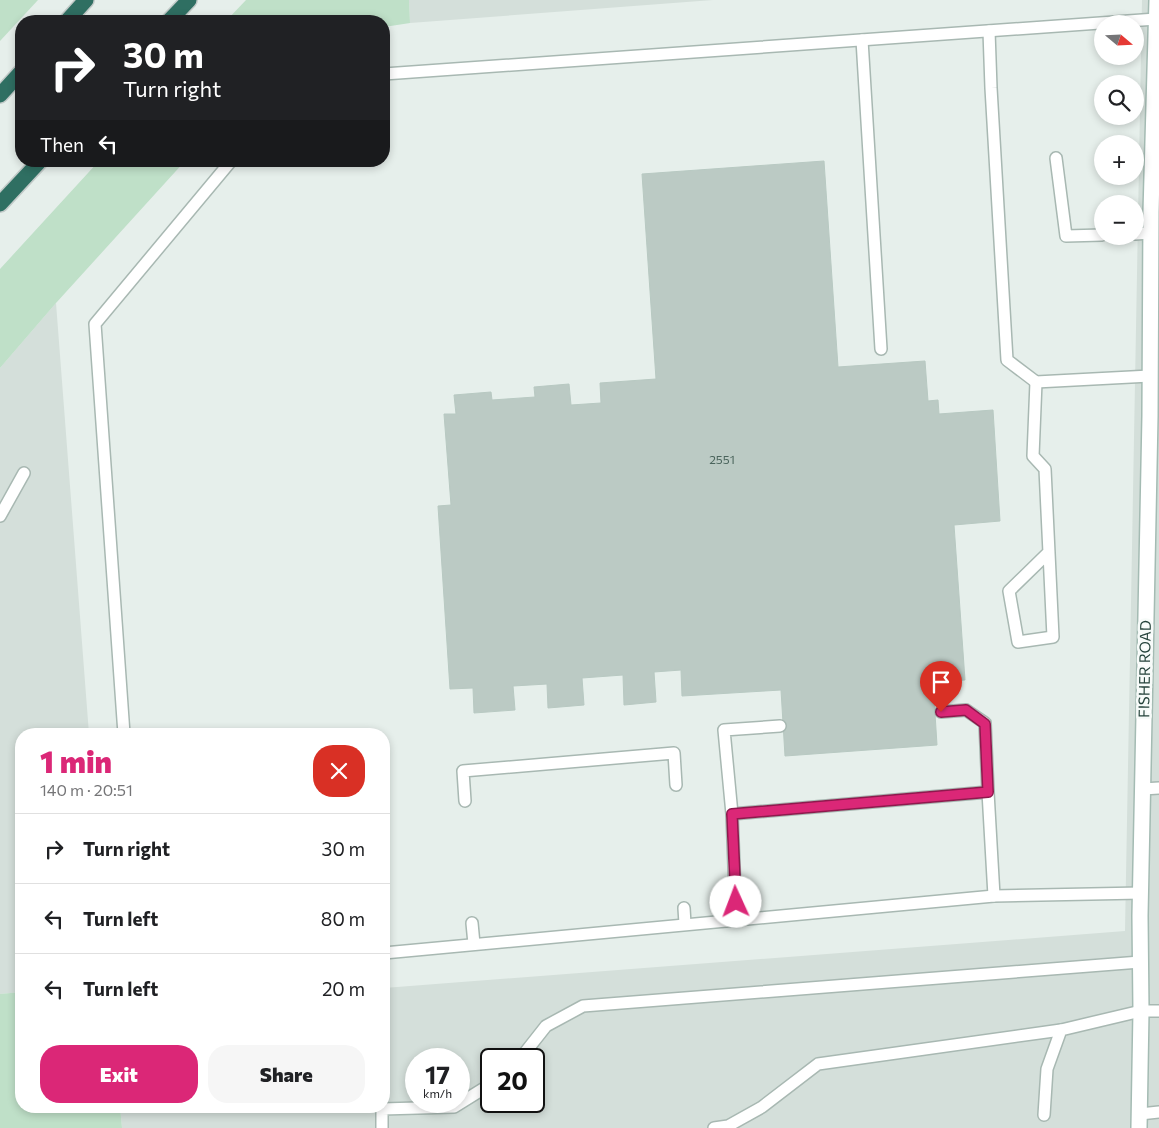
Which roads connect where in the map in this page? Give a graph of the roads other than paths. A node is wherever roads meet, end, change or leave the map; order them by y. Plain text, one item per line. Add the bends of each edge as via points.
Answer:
1 (86, 0) edge
2 (189, 0) edge
3 (1157, 0) edge
4 (72, 15) edge
5 (175, 15) edge
6 (1156, 19) junction
7 (989, 31) junction
8 (862, 40) junction
9 (1157, 67) edge
10 (390, 74) edge
11 (15, 79) edge
12 (0, 95) edge
13 (1156, 140) edge
14 (1056, 158) dead end
15 (34, 167) edge
16 (226, 167) edge
17 (0, 204) edge
18 (1144, 233) edge
19 (1151, 233) junction
20 (1094, 236) edge
21 (882, 349) dead end
22 (1150, 376) junction
23 (1036, 382) junction
24 (1154, 416) edge
25 (24, 473) dead end
26 (0, 516) edge
27 (1048, 552) junction
28 (941, 712) dead end
29 (780, 726) dead end
30 (124, 728) edge
31 (676, 785) dead end
32 (1159, 788) edge
33 (1142, 789) junction
34 (988, 792) junction
35 (465, 801) dead end
36 (732, 814) junction
37 (1141, 893) junction
38 (994, 896) junction
39 (684, 908) dead end
40 (736, 920) junction
41 (472, 923) dead end
42 (685, 924) junction
43 (474, 944) junction
44 (390, 952) edge
45 (1140, 962) junction
46 (1159, 1011) edge
47 (1141, 1012) junction
48 (1061, 1030) junction
49 (529, 1048) edge
50 (480, 1091) edge
51 (390, 1109) edge
52 (1159, 1112) edge
53 (382, 1113) edge
54 (1044, 1115) dead end
55 (1139, 1121) edge
56 (382, 1128) edge
57 (714, 1128) edge

1 - 4 highway
2 - 5 highway
3 - 6 main road, FISHER ROAD
6 - 7 lane
6 - 9 main road, FISHER ROAD
7 - 8 lane
7 - 23 lane via 1007,360
8 - 10 lane
8 - 21 lane
9 - 13 main road, FISHER ROAD
11 - 12 highway
13 - 19 main road, FISHER ROAD
14 - 20 lane via 1066,236
15 - 17 highway
16 - 30 lane via 95,324
18 - 19 lane
19 - 22 main road, FISHER ROAD
22 - 23 lane
22 - 24 main road, FISHER ROAD
23 - 27 lane via 1033,456 1045,469
24 - 33 main road, FISHER ROAD
25 - 26 lane
27 - 27 lane via 1053,637 1018,642 1009,591
28 - 34 lane via 966,710 985,724
29 - 36 lane via 724,730
31 - 35 lane via 674,753 463,771
32 - 33 lane
33 - 37 main road, FISHER ROAD
34 - 36 lane
34 - 38 lane
36 - 40 lane
37 - 38 lane
37 - 45 main road, FISHER ROAD
38 - 40 lane
39 - 42 lane
40 - 42 lane
41 - 43 lane
42 - 43 lane
43 - 44 lane
45 - 47 main road, FISHER ROAD
45 - 49 lane via 583,1006 546,1026
46 - 47 lane
47 - 48 lane
47 - 55 main road, FISHER ROAD
48 - 54 lane via 1047,1070
48 - 57 lane via 818,1064 762,1107 728,1126
50 - 51 lane via 454,1107
52 - 55 lane
53 - 56 lane

